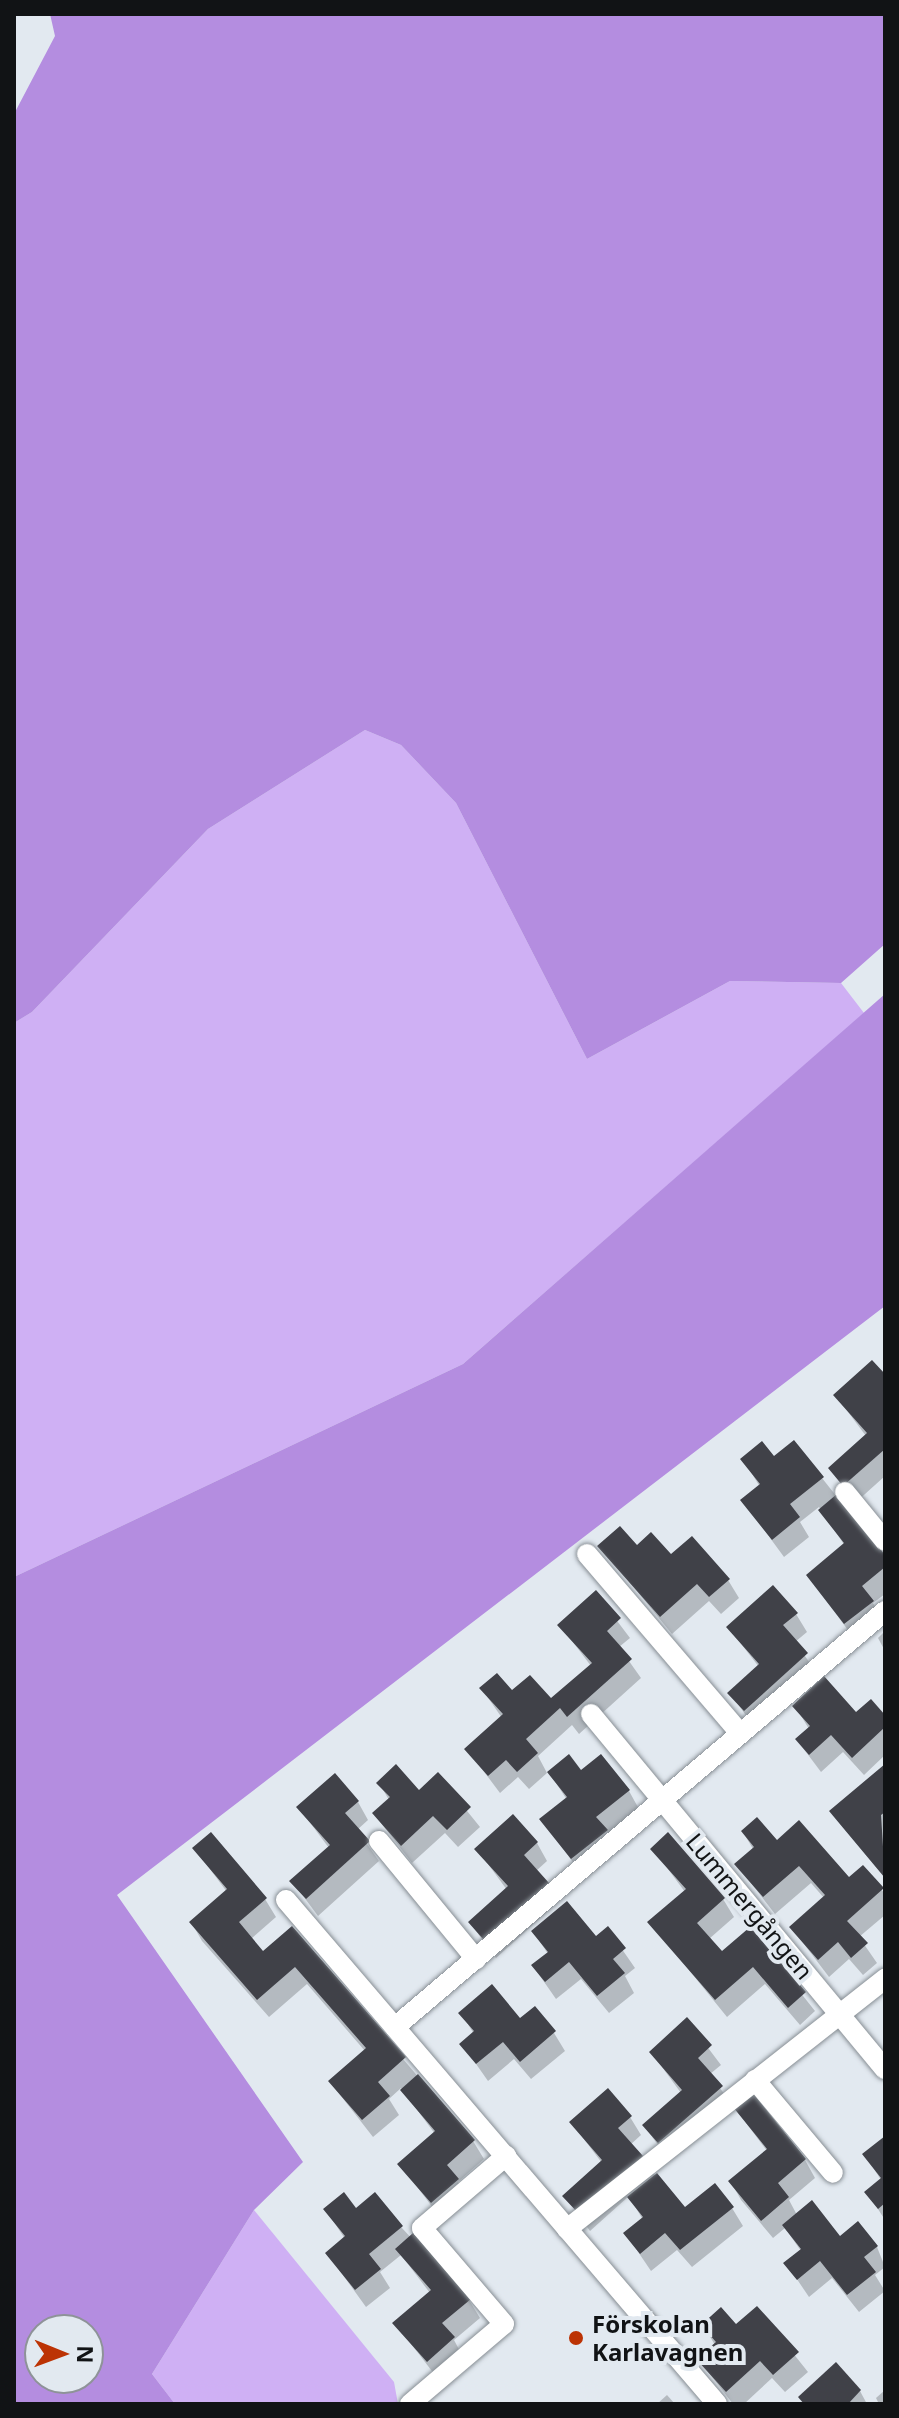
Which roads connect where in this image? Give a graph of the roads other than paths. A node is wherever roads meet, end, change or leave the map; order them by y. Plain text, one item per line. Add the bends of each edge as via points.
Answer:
1 (845, 1492) dead end
2 (885, 1541) edge
3 (587, 1554) dead end
4 (885, 1611) edge
5 (591, 1714) dead end
6 (740, 1733) junction
7 (662, 1800) junction
8 (379, 1841) dead end
9 (286, 1900) dead end
10 (476, 1959) junction
11 (885, 1979) edge
12 (839, 2013) junction
13 (395, 2027) junction
14 (885, 2069) edge
15 (755, 2080) junction
16 (506, 2156) junction
17 (833, 2173) dead end
18 (567, 2229) junction
19 (410, 2404) edge
20 (717, 2404) edge

1 - 2 lane
3 - 6 lane
4 - 6 lane
5 - 7 lane, Lummergången
6 - 7 lane
7 - 10 lane
7 - 12 lane, Lummergången
8 - 10 lane
9 - 13 lane
10 - 13 lane
11 - 12 lane
12 - 14 lane, Lummergången
12 - 15 lane
13 - 16 lane
15 - 17 lane
15 - 18 lane
16 - 18 lane
16 - 19 lane via 422,2228 504,2324
18 - 20 lane

